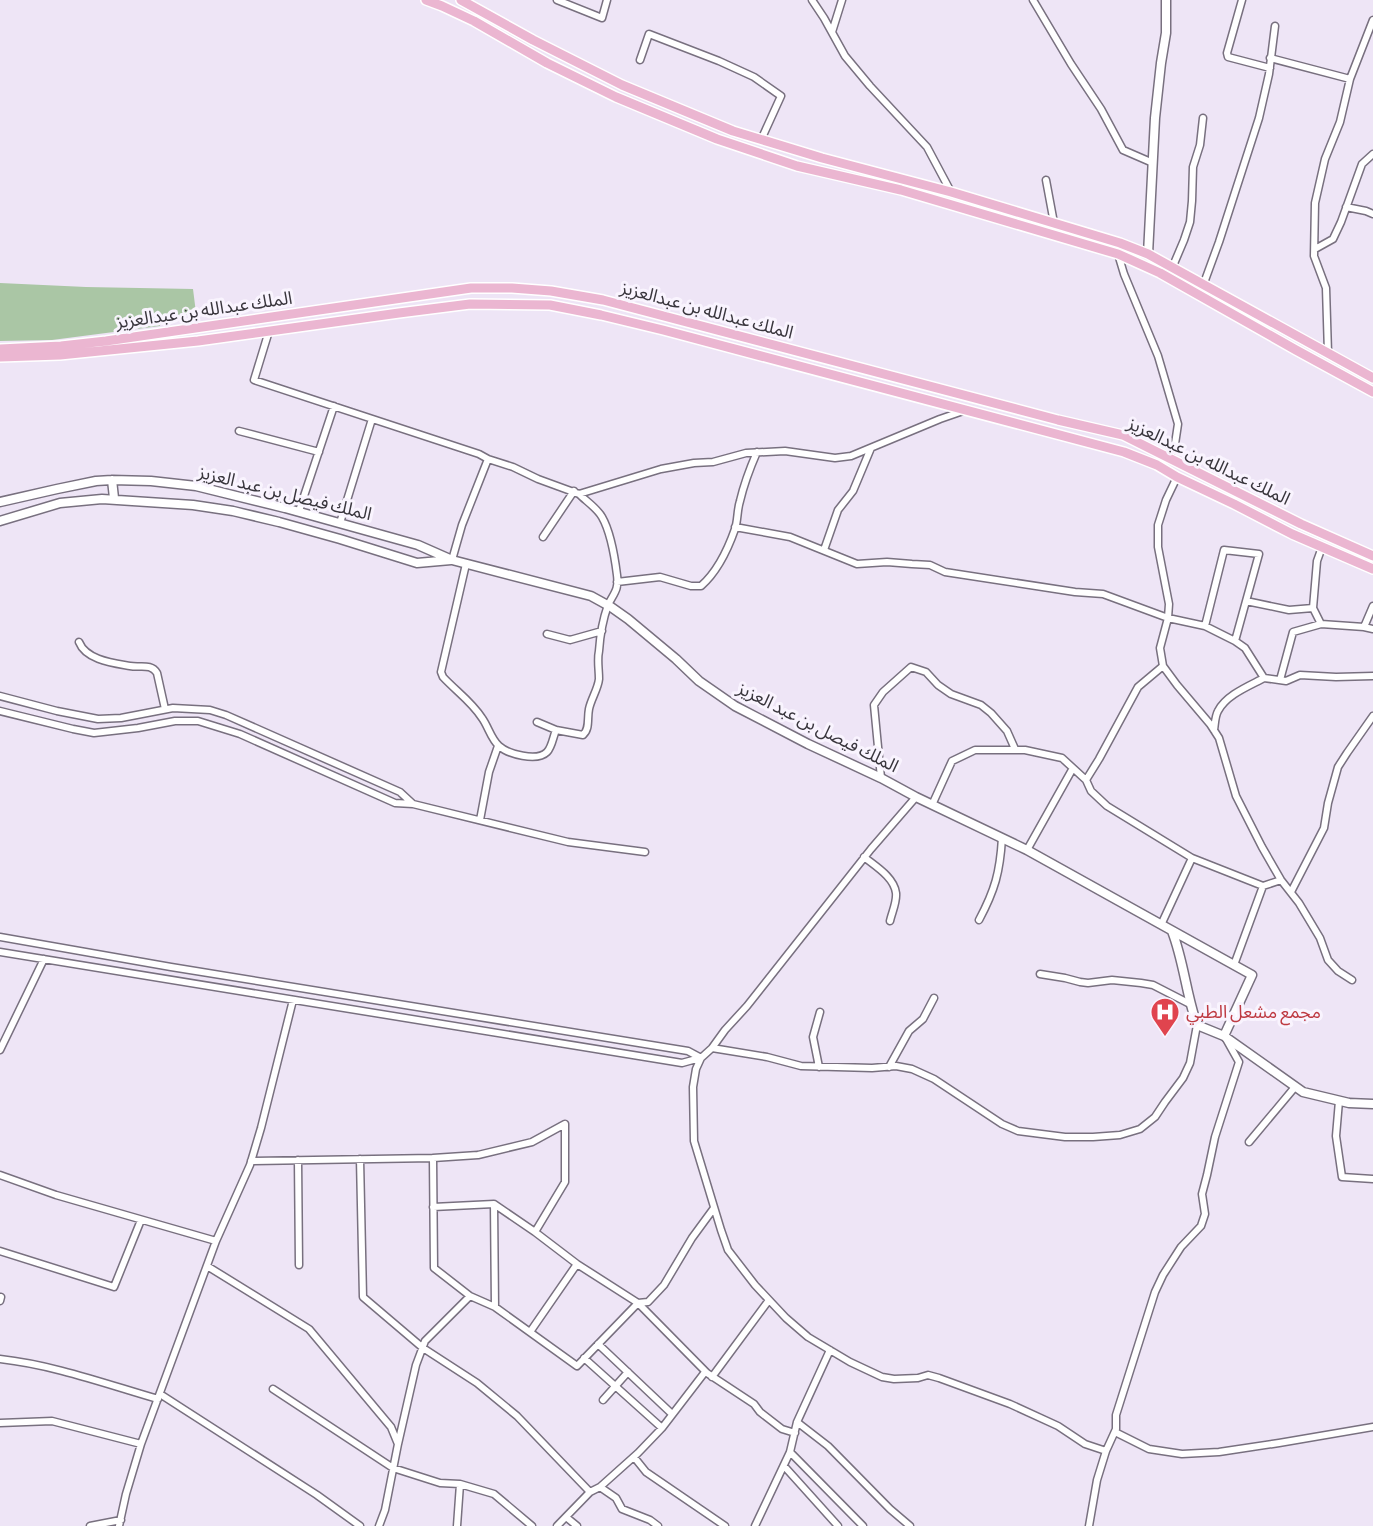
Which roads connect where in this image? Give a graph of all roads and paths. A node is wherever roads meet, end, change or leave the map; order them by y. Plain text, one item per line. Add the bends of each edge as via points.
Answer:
1 (426, 0) edge
2 (461, 0) edge
3 (557, 0) edge
4 (608, 0) edge
5 (812, 0) edge
6 (842, 0) edge
7 (1033, 0) edge
8 (1166, 0) edge
9 (1242, 0) edge
10 (1372, 22) edge
11 (1275, 26) dead end
12 (832, 32) junction
13 (1270, 58) junction
14 (640, 60) dead end
15 (1270, 68) junction
16 (1350, 79) junction
17 (622, 85) junction
18 (616, 97) junction
19 (1203, 118) dead end
20 (761, 140) junction
21 (1373, 154) edge
22 (1153, 163) junction
23 (1046, 180) dead end
24 (951, 192) junction
25 (1346, 207) junction
26 (1373, 214) edge
27 (1054, 223) junction
28 (1120, 243) junction
29 (1315, 249) junction
30 (1118, 254) junction
31 (1148, 254) junction
32 (1173, 267) junction
33 (1204, 284) junction
34 (269, 331) junction
35 (0, 349) edge
36 (1328, 353) junction
37 (0, 357) edge
38 (1373, 378) edge
39 (1373, 392) edge
40 (334, 406) junction
41 (966, 410) junction
42 (372, 419) junction
43 (239, 431) dead end
44 (871, 448) junction
45 (319, 452) junction
46 (757, 452) junction
47 (1170, 458) junction
48 (488, 459) junction
49 (1178, 477) junction
50 (112, 480) junction
51 (577, 492) junction
52 (114, 498) junction
53 (0, 502) edge
54 (299, 511) junction
55 (0, 521) edge
56 (340, 523) junction
57 (735, 527) junction
58 (543, 537) dead end
59 (1322, 547) junction
60 (824, 550) junction
61 (1373, 556) edge
62 (452, 560) junction
63 (465, 564) junction
64 (1373, 569) edge
65 (617, 582) junction
66 (1246, 601) junction
67 (608, 606) junction
68 (1373, 606) edge
69 (1313, 608) junction
70 (1168, 618) junction
71 (1322, 624) junction
72 (1205, 626) junction
73 (1364, 627) junction
74 (1373, 629) edge
75 (602, 631) junction
76 (547, 634) dead end
77 (1235, 641) junction
78 (79, 642) dead end
79 (1164, 666) junction
80 (1373, 676) edge
81 (1264, 678) junction
82 (1280, 680) junction
83 (0, 696) edge
84 (165, 709) junction
85 (0, 711) edge
86 (1373, 716) edge
87 (537, 723) dead end
88 (555, 730) junction
89 (1214, 730) junction
90 (498, 746) junction
91 (1015, 749) junction
92 (1073, 768) junction
93 (881, 778) junction
94 (1086, 780) junction
95 (916, 797) junction
96 (413, 804) junction
97 (932, 805) junction
98 (480, 820) junction
99 (1002, 838) junction
100 (1027, 850) junction
101 (645, 852) dead end
102 (864, 857) junction
103 (1192, 858) junction
104 (1281, 880) junction
105 (1263, 886) junction
106 (1291, 892) junction
107 (979, 920) dead end
108 (890, 921) dead end
109 (1161, 925) junction
110 (1172, 931) junction
111 (0, 937) edge
112 (0, 952) edge
113 (44, 959) junction
114 (1234, 965) junction
115 (1040, 974) dead end
116 (1352, 980) dead end
117 (934, 998) dead end
118 (293, 1000) junction
119 (1190, 1004) junction
120 (820, 1012) dead end
121 (1197, 1025) junction
122 (1224, 1036) junction
123 (712, 1048) junction
124 (0, 1050) edge
125 (701, 1058) junction
126 (819, 1066) junction
127 (889, 1066) junction
128 (1295, 1087) junction
129 (1339, 1101) junction
130 (1373, 1104) edge
131 (1249, 1142) dead end
132 (433, 1158) junction
133 (360, 1159) junction
134 (298, 1160) junction
135 (251, 1161) junction
136 (0, 1175) edge
137 (1373, 1179) edge
138 (494, 1204) junction
139 (433, 1207) junction
140 (714, 1208) junction
141 (141, 1220) junction
142 (535, 1232) junction
143 (216, 1241) junction
144 (0, 1251) edge
145 (577, 1264) junction
146 (299, 1265) dead end
147 (207, 1266) junction
148 (470, 1296) junction
149 (769, 1300) junction
150 (638, 1303) junction
151 (495, 1307) junction
152 (530, 1332) junction
153 (598, 1344) junction
154 (423, 1348) junction
155 (830, 1350) junction
156 (584, 1358) junction
157 (0, 1359) edge
158 (628, 1372) junction
159 (705, 1372) junction
160 (712, 1377) junction
161 (615, 1386) junction
162 (273, 1389) dead end
163 (159, 1396) junction
164 (603, 1400) dead end
165 (672, 1414) junction
166 (797, 1422) junction
167 (0, 1423) edge
168 (1373, 1426) edge
169 (662, 1428) junction
170 (1115, 1432) junction
171 (795, 1433) junction
172 (141, 1444) junction
173 (398, 1444) junction
174 (1106, 1451) junction
175 (790, 1452) junction
176 (634, 1457) junction
177 (784, 1466) junction
178 (393, 1468) junction
179 (460, 1484) junction
180 (600, 1487) junction
181 (590, 1492) junction
182 (566, 1517) junction
183 (120, 1523) edge
184 (90, 1526) edge
185 (360, 1526) edge
186 (379, 1526) edge
187 (457, 1526) edge
188 (532, 1526) edge
189 (557, 1526) edge
190 (577, 1526) edge
191 (658, 1526) edge
192 (725, 1526) edge
193 (755, 1526) edge
194 (838, 1526) edge
195 (863, 1526) edge
196 (910, 1526) edge
197 (1089, 1526) edge

1 - 18 main road via 474,21
2 - 17 main road
3 - 4 street via 602,18
5 - 12 street
6 - 12 street
7 - 22 street via 1123,150
8 - 22 street
9 - 15 street via 1228,57
10 - 16 street
11 - 13 street
12 - 24 street via 845,56 927,147
13 - 15 street
13 - 16 street
14 - 20 street via 649,34 754,77 781,96
15 - 33 street via 1256,129
16 - 29 street via 1319,181
17 - 18 main road
17 - 20 main road
18 - 30 main road via 717,140 787,163 901,190
19 - 32 street via 1193,167 1190,222
20 - 24 main road
21 - 25 street via 1362,164
22 - 31 street
23 - 27 street
24 - 27 main road
25 - 26 street
25 - 29 street via 1333,239
27 - 28 main road
28 - 30 main road
28 - 31 main road
29 - 36 street via 1326,288
30 - 39 main road via 1160,273
30 - 47 street via 1158,357 1178,424
31 - 32 main road
32 - 33 main road
33 - 36 main road
34 - 37 main road, الملك عبدالله بن عبدالعزيز via 60,355
34 - 40 street via 254,380
34 - 41 main road, الملك عبدالله بن عبدالعزيز via 470,304 550,304
35 - 47 main road, الملك عبدالله بن عبدالعزيز via 95,342 471,288 551,291 603,300 1123,435
36 - 38 main road
40 - 42 street
40 - 45 street
41 - 44 street
41 - 49 main road, الملك عبدالله بن عبدالعزيز via 1124,452
42 - 48 street
42 - 56 street
43 - 45 street
44 - 46 street via 835,458
44 - 60 street via 853,491 838,510
45 - 54 street
46 - 51 street via 661,469
46 - 57 street via 746,478
47 - 61 main road, الملك عبدالله بن عبدالعزيز
48 - 51 street
48 - 62 street
49 - 59 main road, الملك عبدالله بن عبدالعزيز
49 - 70 street via 1158,525
50 - 52 street
50 - 53 street, الملك فيصل بن عبد العزيز
50 - 54 street, الملك فيصل بن عبد العزيز via 196,486
51 - 58 street
51 - 65 street via 602,516
52 - 55 street, الملك فيصل بن عبد العزيز via 60,503
52 - 62 street, الملك فيصل بن عبد العزيز via 233,511 417,563
54 - 56 street, الملك فيصل بن عبد العزيز
56 - 62 street, الملك فيصل بن عبد العزيز via 418,545
57 - 60 street via 790,537
57 - 65 street via 713,572 701,586 660,577
59 - 64 main road, الملك عبدالله بن عبدالعزيز
59 - 69 street
60 - 70 street via 857,564 930,566 945,572 1103,594
62 - 63 street, الملك فيصل بن عبد العزيز
63 - 67 street, الملك فيصل بن عبد العزيز via 591,596
63 - 90 street via 441,672 483,718
65 - 67 street via 617,591
66 - 69 street via 1289,610
66 - 72 street via 1259,554 1224,550
66 - 77 street
67 - 75 street
67 - 93 street, الملك فيصل بن عبد العزيز via 735,706
68 - 73 street
69 - 71 street
70 - 72 street
70 - 79 street via 1160,648
71 - 73 street
71 - 82 street via 1293,632
72 - 77 street
73 - 74 street
75 - 76 street via 570,640
75 - 88 street via 599,678 590,706 588,730 583,735
77 - 81 street via 1245,648
78 - 84 street via 84,652 99,659 155,669
79 - 89 street
79 - 94 street via 1138,687
80 - 82 street via 1300,675
81 - 82 street
81 - 89 street via 1226,701 1217,712
83 - 84 street via 98,719
84 - 96 street via 210,710 226,715 400,792
85 - 96 street via 94,733 198,721 240,734 395,803
86 - 106 street via 1338,767 1324,828
87 - 88 street
88 - 90 street via 550,747 541,756 517,755
89 - 104 street via 1236,796
90 - 98 street
91 - 92 street via 1062,758
91 - 93 street via 1007,731 981,705 951,694 926,672 911,667 874,705
91 - 97 street via 975,750 952,762
92 - 94 street
92 - 100 street
93 - 95 street, الملك فيصل بن عبد العزيز
94 - 103 street via 1091,791 1107,806
95 - 97 street, الملك فيصل بن عبد العزيز
95 - 102 street
96 - 98 street
97 - 99 street, الملك فيصل بن عبد العزيز
98 - 101 street via 568,842
99 - 100 street, الملك فيصل بن عبد العزيز
99 - 107 street via 992,895
100 - 109 street, الملك فيصل بن عبد العزيز
102 - 108 street via 894,886
102 - 123 street
103 - 105 street
103 - 109 street
104 - 105 street
104 - 106 street
105 - 114 street
106 - 116 street via 1320,938 1328,960
109 - 110 street, الملك فيصل بن عبد العزيز
110 - 114 street, الملك فيصل بن عبد العزيز
110 - 119 street
111 - 125 street via 677,1049
112 - 113 street
113 - 118 street
113 - 124 street
114 - 122 street, الملك فيصل بن عبد العزيز via 1252,975
115 - 119 street via 1088,983 1141,982
117 - 127 street
118 - 125 street via 682,1063
118 - 135 street
119 - 121 street
120 - 126 street via 813,1037
121 - 122 street
121 - 127 street via 1190,1063 1182,1081 1155,1117 1140,1129 1119,1135 1065,1137 1018,1131 934,1079 912,1069
122 - 128 street
122 - 170 street via 1239,1062 1202,1194 1205,1214 1201,1226 1181,1247 1155,1292 1116,1415
123 - 125 street
123 - 126 street
125 - 140 street via 693,1087 694,1141
126 - 127 street
128 - 129 street
128 - 131 street
129 - 130 street
129 - 137 street via 1336,1136 1342,1177
132 - 133 street
132 - 139 street
132 - 142 street via 478,1155 532,1142 565,1124 564,1182
133 - 134 street
133 - 154 street via 363,1297
134 - 135 street
134 - 146 street
135 - 143 street
136 - 141 street
138 - 139 street
138 - 142 street
138 - 151 street
139 - 148 street via 434,1268
140 - 149 street via 728,1250
140 - 150 street via 664,1286 648,1302
141 - 143 street
141 - 144 street via 114,1287
142 - 145 street
143 - 147 street
145 - 150 street
145 - 152 street
147 - 163 street
147 - 173 street via 309,1329 391,1427
148 - 151 street
148 - 154 street via 425,1341
149 - 155 street via 808,1337
149 - 160 street
150 - 153 street
150 - 159 street
151 - 152 street
152 - 156 street via 577,1366
153 - 156 street
153 - 158 street
154 - 173 street
154 - 181 street via 477,1383 517,1416
155 - 166 street
155 - 174 street via 882,1377 939,1378 1010,1404
156 - 161 street
157 - 163 street
158 - 161 street
158 - 165 street
159 - 160 street
159 - 165 street
160 - 171 street via 754,1404 782,1429
161 - 164 street
161 - 169 street
162 - 178 street
163 - 172 street
163 - 185 street
165 - 169 street
166 - 171 street
166 - 196 street via 828,1446
167 - 172 street via 52,1421
168 - 170 street via 1238,1450 1182,1454 1149,1449
169 - 176 street
170 - 174 street
171 - 175 street
172 - 183 street
173 - 178 street
174 - 197 street
175 - 177 street
175 - 195 street
176 - 180 street
176 - 192 street via 646,1472
177 - 193 street
177 - 194 street
178 - 179 street via 440,1483
178 - 186 street
179 - 187 street
179 - 188 street via 494,1494
180 - 181 street
180 - 191 street via 616,1498 622,1509
181 - 182 street
182 - 189 street
182 - 190 street
183 - 184 street

